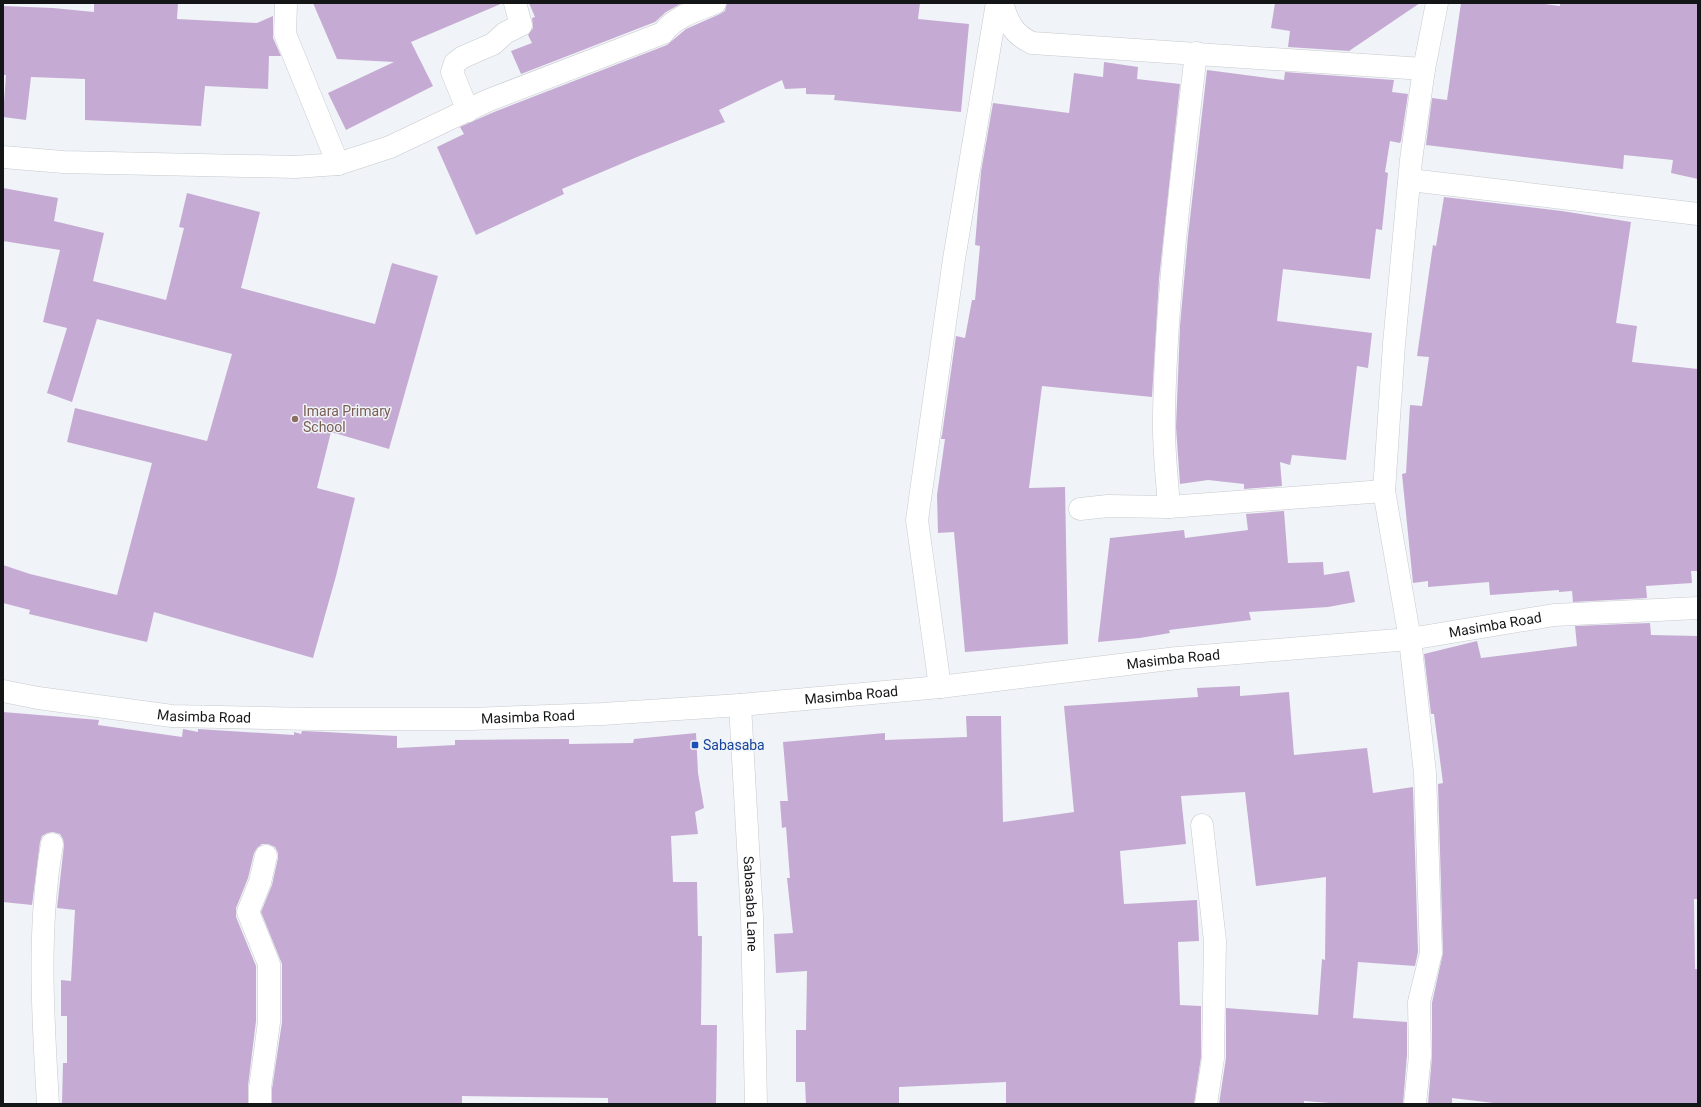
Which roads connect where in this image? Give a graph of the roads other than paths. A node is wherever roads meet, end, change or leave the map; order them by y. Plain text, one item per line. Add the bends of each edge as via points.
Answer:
1 (286, 3) edge
2 (515, 3) edge
3 (714, 3) edge
4 (997, 3) edge
5 (1002, 3) edge
6 (1437, 3) edge
7 (1196, 53) junction
8 (1424, 69) junction
9 (468, 111) junction
10 (3, 157) edge
11 (338, 164) junction
12 (1410, 180) junction
13 (1698, 214) edge
14 (1384, 491) junction
15 (1169, 507) junction
16 (1080, 509) dead end
17 (1698, 608) edge
18 (1410, 639) junction
19 (940, 687) junction
20 (3, 691) edge
21 (740, 704) junction
22 (1202, 825) dead end
23 (52, 844) dead end
24 (266, 856) dead end
25 (48, 1104) edge
26 (260, 1104) edge
27 (756, 1104) edge
28 (1206, 1104) edge
29 (1416, 1104) edge

1 - 11 street via 285,34
2 - 9 street via 521,25 505,33 493,44 455,63 452,72
3 - 9 street via 668,26 663,33 489,100
4 - 19 street via 954,259 917,520
5 - 7 street via 1006,18 1018,36 1032,42
6 - 8 street
7 - 8 street
7 - 15 street via 1168,328 1164,418
8 - 12 street
9 - 11 street via 390,147
10 - 11 street via 94,163 295,167
12 - 13 street
12 - 14 street via 1394,344
14 - 15 street
14 - 18 street
15 - 16 street via 1108,506
17 - 18 street, Masimba Road via 1554,615
18 - 19 street, Masimba Road via 1177,658
18 - 29 street via 1425,773 1431,954 1418,1002 1420,1056
19 - 21 street, Masimba Road
20 - 21 street, Masimba Road via 172,716 311,719 471,719 602,714
21 - 27 street, Sabasaba Lane via 752,917
22 - 28 street via 1215,941 1213,1058
23 - 25 street via 46,877 42,997
24 - 26 street via 260,882 248,912 269,964 269,1022

